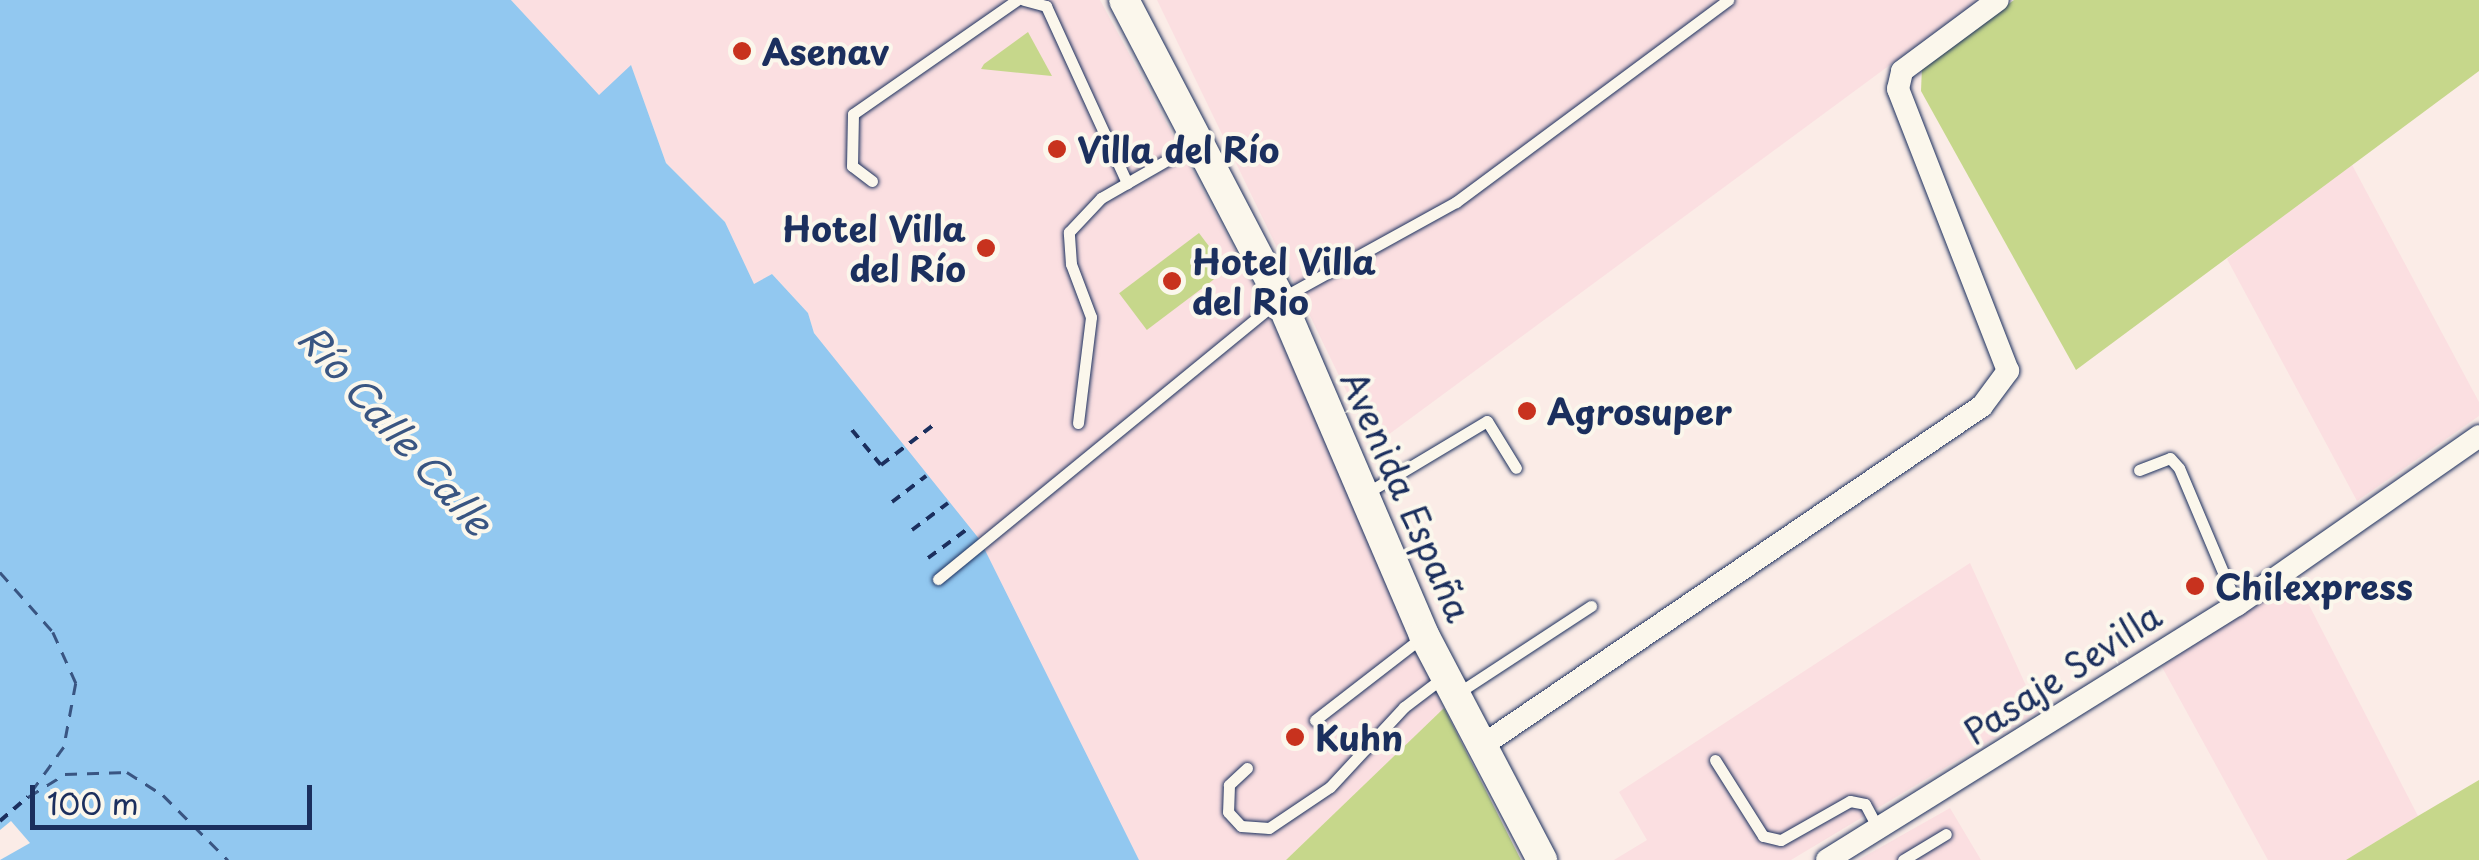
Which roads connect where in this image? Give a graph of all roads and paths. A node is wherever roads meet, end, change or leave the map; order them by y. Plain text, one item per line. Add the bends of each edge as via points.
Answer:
1 (1021, 0) edge
2 (1124, 0) edge
3 (1728, 0) edge
4 (1998, 0) edge
5 (1199, 142) junction
6 (872, 181) dead end
7 (1127, 184) junction
8 (1280, 300) junction
9 (936, 423) dead end
10 (1078, 423) dead end
11 (852, 430) dead end
12 (2479, 436) edge
13 (1516, 468) dead end
14 (2138, 470) dead end
15 (926, 476) dead end
16 (1365, 494) junction
17 (892, 502) dead end
18 (948, 503) dead end
19 (912, 530) dead end
20 (966, 530) dead end
21 (928, 558) dead end
22 (938, 579) dead end
23 (2237, 605) junction
24 (1591, 606) dead end
25 (1424, 635) junction
26 (1452, 684) junction
27 (1315, 720) dead end
28 (1484, 745) junction
29 (1715, 760) dead end
30 (1247, 768) dead end
31 (28, 797) dead end
32 (0, 821) edge
33 (1879, 830) junction
34 (1946, 834) dead end
35 (1542, 860) edge
36 (1827, 860) edge
37 (1903, 860) edge

1 - 6 lane via 853,114 852,166
1 - 7 lane via 1046,6
2 - 5 main road, Avenida España
3 - 8 lane via 1456,202
4 - 28 street via 1902,71 1898,90 2008,371 1982,406
5 - 7 lane
5 - 8 main road, Avenida España
7 - 10 lane via 1101,198 1070,232 1071,264 1091,318
8 - 16 main road, Avenida España
8 - 22 lane
9 - 11 path via 881,464
12 - 23 street, Pasaje Sevilla
13 - 16 lane via 1488,421
14 - 23 lane via 2170,458 2179,468
15 - 17 path
16 - 25 main road, Avenida España
18 - 19 path
20 - 21 path
23 - 33 street, Pasaje Sevilla
24 - 26 lane
25 - 26 main road, Avenida España
25 - 27 lane
26 - 28 main road, Avenida España
26 - 30 lane via 1404,707 1330,786 1269,828 1241,826 1228,812 1229,784
28 - 35 main road, Avenida España
29 - 33 lane via 1763,836 1782,840 1850,802 1865,804
31 - 32 path
33 - 36 street, Pasaje Sevilla
34 - 37 lane

